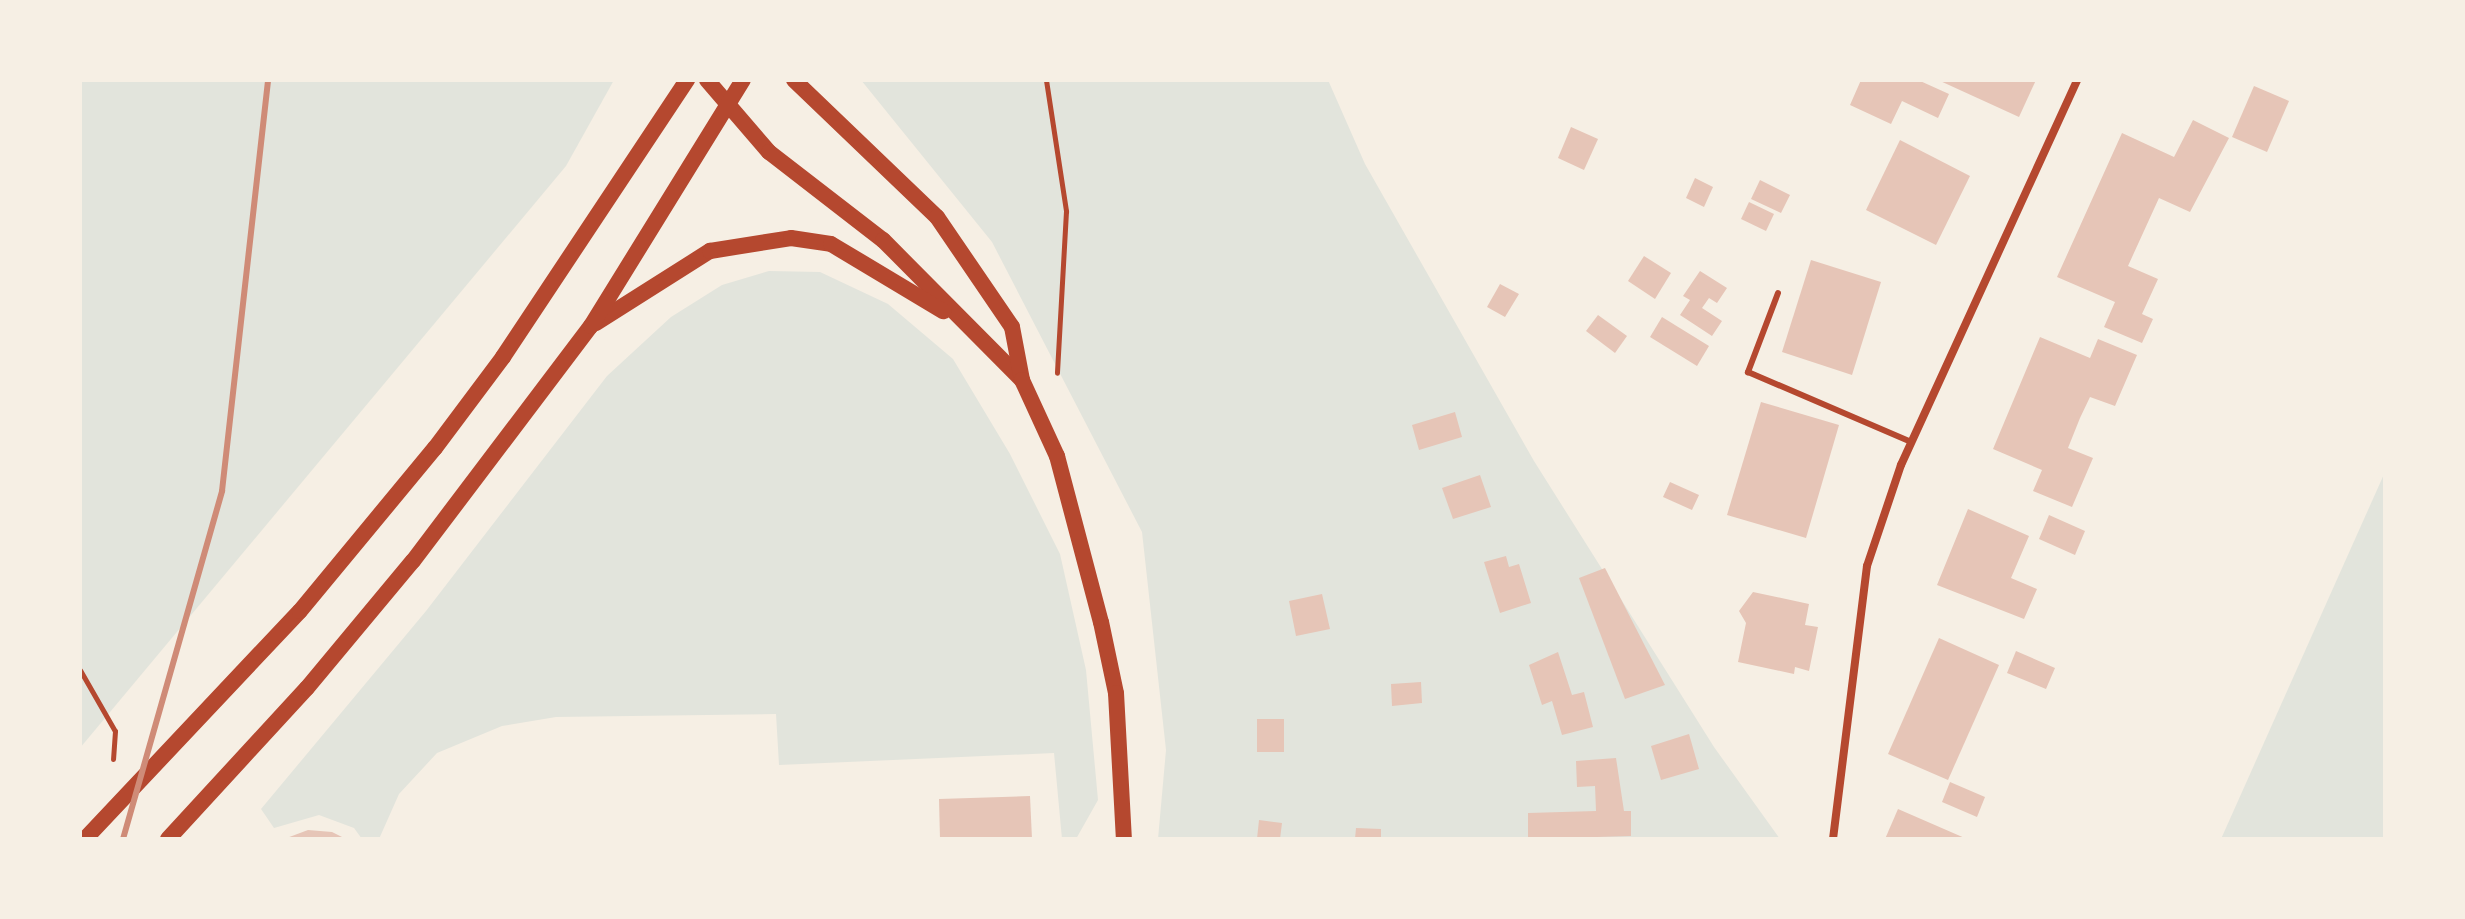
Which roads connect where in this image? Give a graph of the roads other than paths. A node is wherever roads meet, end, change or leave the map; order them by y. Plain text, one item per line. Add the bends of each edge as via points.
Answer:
1 (687, 80) edge
2 (707, 80) edge
3 (743, 80) edge
4 (794, 80) edge
5 (2077, 80) edge
6 (726, 107) junction
7 (1778, 293) dead end
8 (964, 324) junction
9 (591, 326) junction
10 (1022, 380) junction
11 (1911, 442) junction
12 (85, 839) edge
13 (168, 839) edge
14 (1124, 839) edge
15 (1833, 839) edge

1 - 12 main road via 503,357 341,563 221,699
2 - 6 main road
3 - 6 main road
4 - 10 main road via 937,217 1012,327
5 - 11 street
6 - 8 main road via 769,152 883,240
6 - 9 main road
7 - 11 lane via 1748,372
8 - 9 main road via 831,244 791,238 710,251
8 - 10 main road
9 - 13 main road via 413,561 307,688
10 - 14 main road via 1057,456 1101,622 1116,693
11 - 15 street via 1867,566

